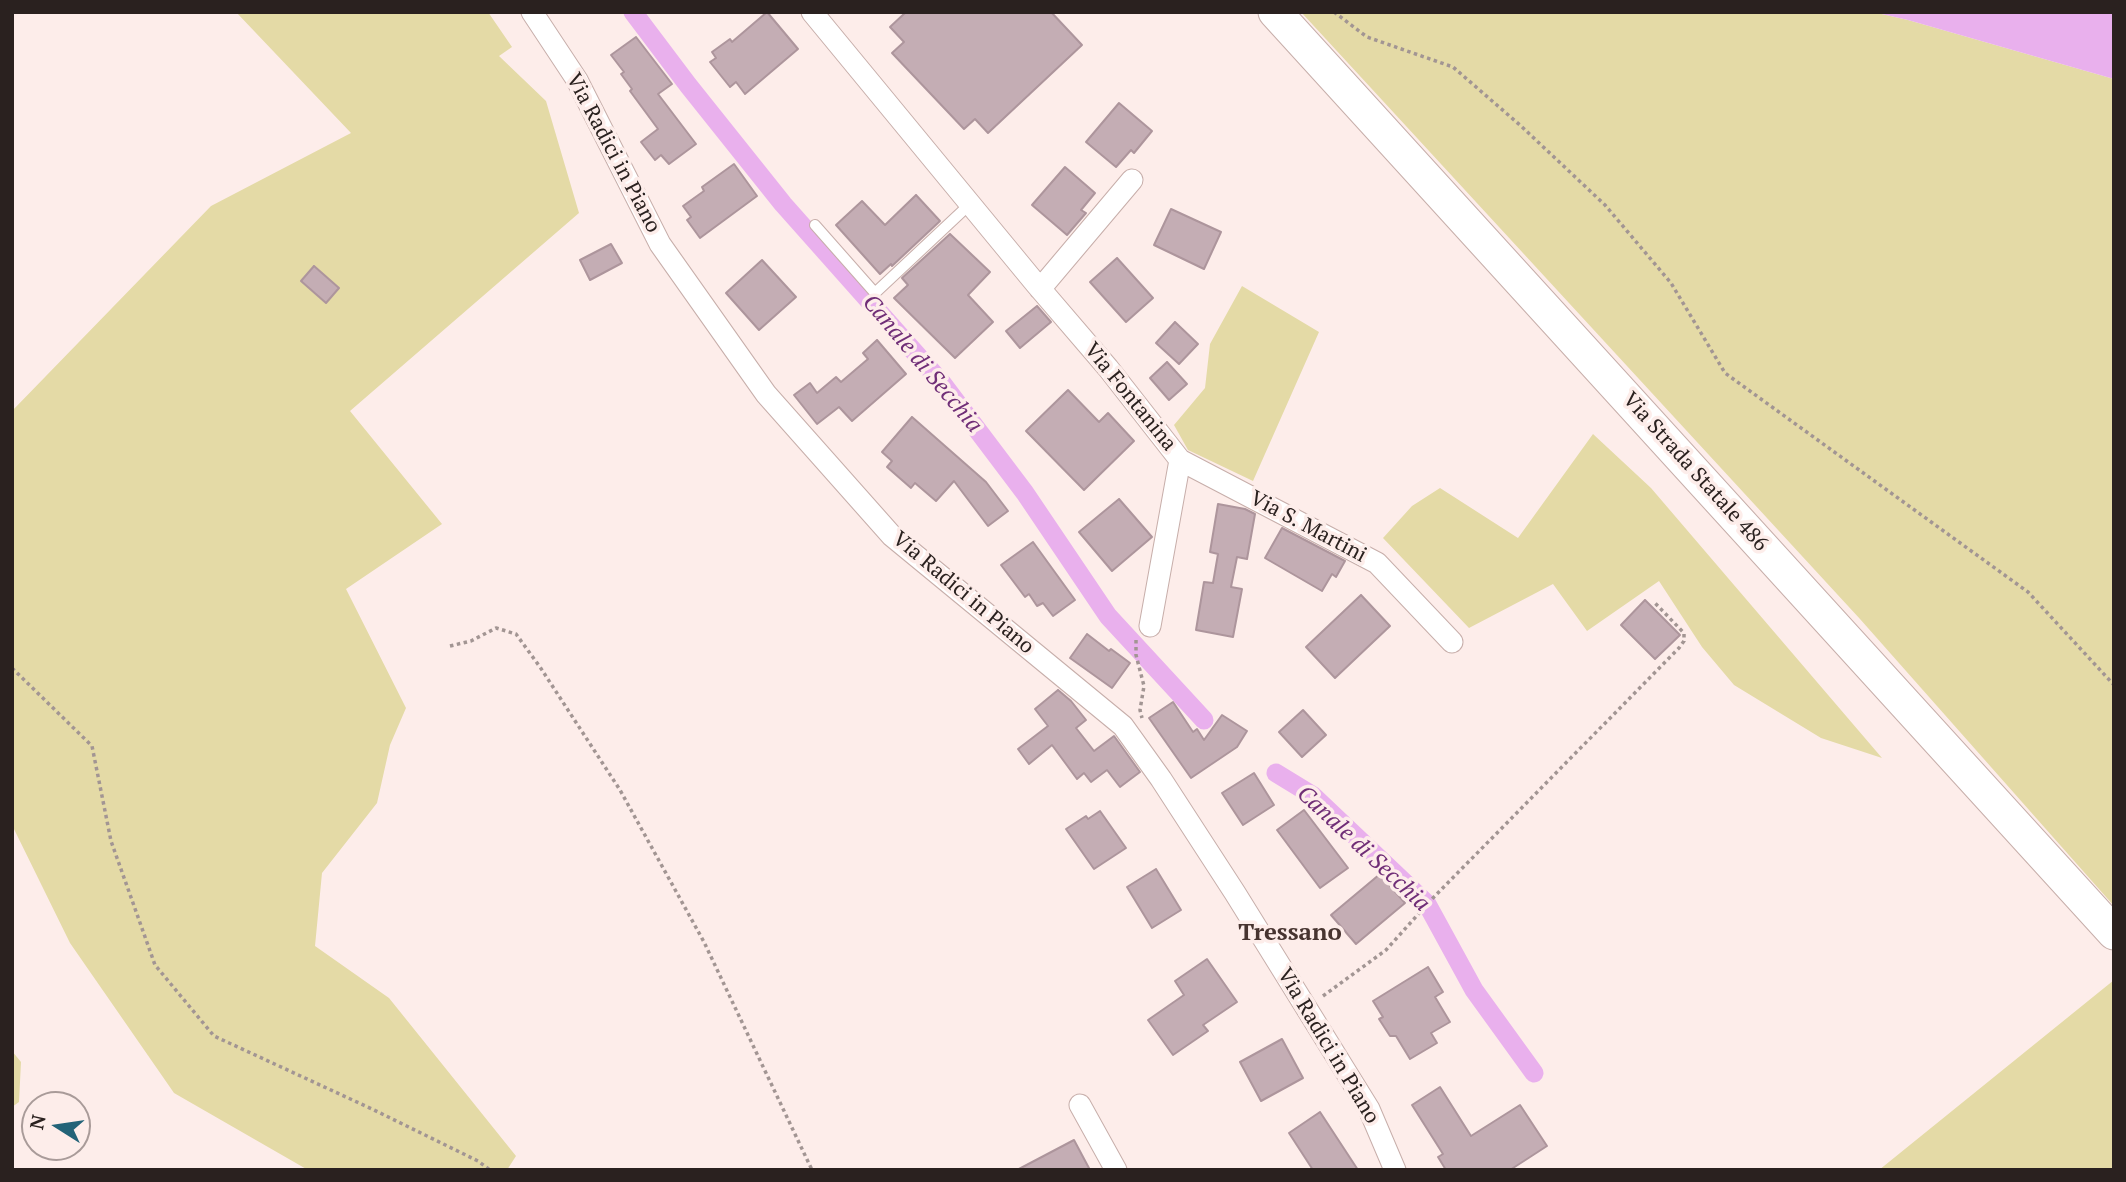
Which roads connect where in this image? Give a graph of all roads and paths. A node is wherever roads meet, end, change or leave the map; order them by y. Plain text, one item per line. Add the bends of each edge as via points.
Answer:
1 (532, 12) edge
2 (812, 12) edge
3 (1275, 12) edge
4 (1334, 12) edge
5 (1132, 180) dead end
6 (970, 204) junction
7 (816, 225) dead end
8 (1040, 289) junction
9 (1180, 460) junction
10 (1653, 601) dead end
11 (1143, 631) joint
12 (1452, 642) dead end
13 (450, 646) dead end
14 (1136, 655) dead end
15 (12, 668) edge
16 (2114, 685) edge
17 (2114, 933) edge
18 (1307, 1008) junction
19 (1080, 1105) dead end
20 (489, 1170) edge
21 (812, 1170) edge
22 (1116, 1170) edge
23 (1395, 1170) edge

1 - 18 street, Via Radici in Piano via 577,80 660,244 766,394 892,536 1123,726
2 - 6 street, Via Fontanina
3 - 17 main road, Via Strada Statale 486
4 - 16 path via 1367,37 1453,67 1605,205 1671,283 1726,373 2028,592
5 - 8 street
6 - 7 lane via 875,293
6 - 8 street, Via Fontanina
8 - 9 street, Via Fontanina
9 - 11 street, Via Fontanina
9 - 12 street, Via S. Martini via 1377,563
10 - 18 path via 1684,633 1679,649 1386,950
11 - 14 path
13 - 21 path via 496,628 516,634 540,667 620,790 704,942
15 - 20 path via 92,746 111,842 155,965 214,1037 372,1109
18 - 23 street, Via Radici in Piano via 1369,1109
19 - 22 street

